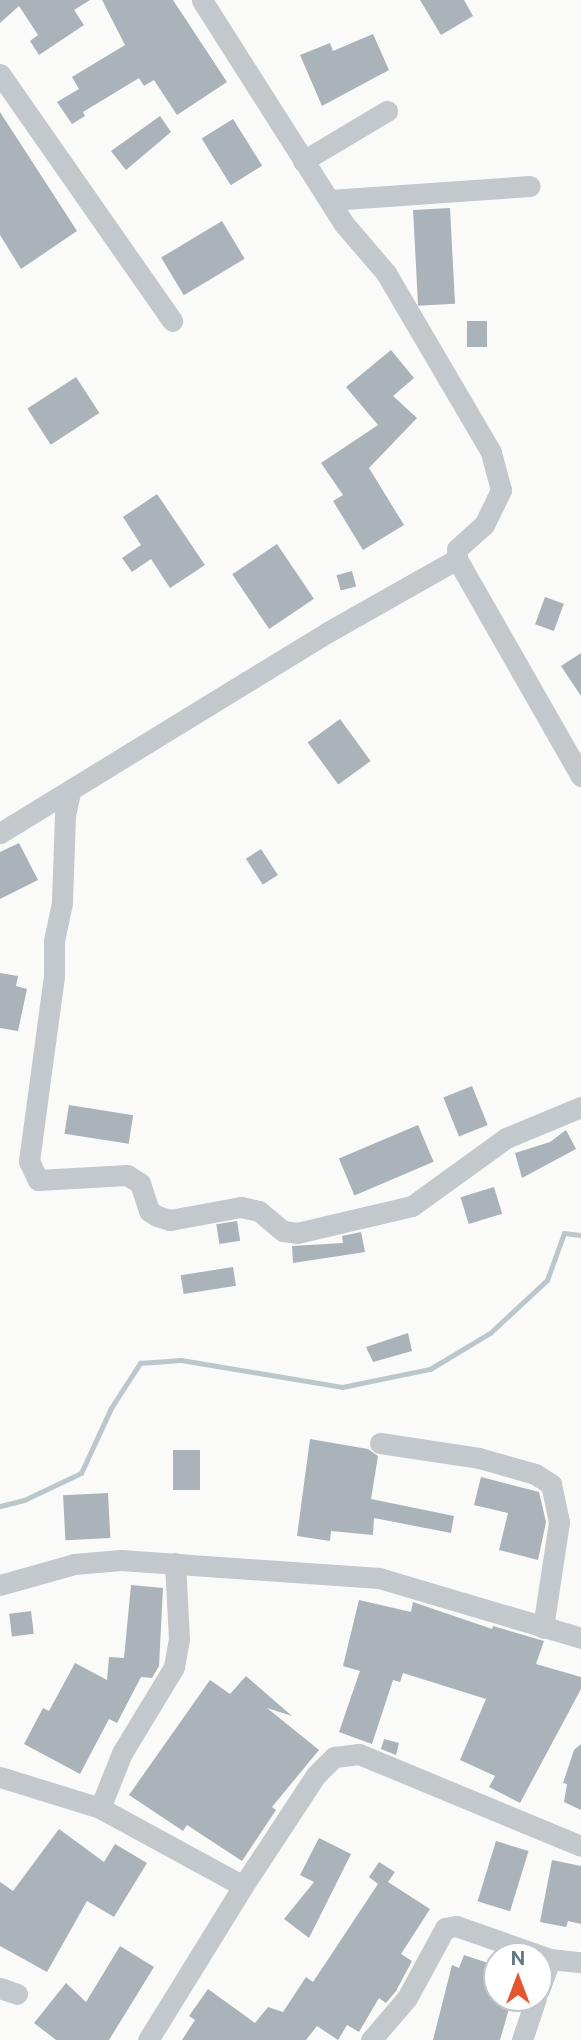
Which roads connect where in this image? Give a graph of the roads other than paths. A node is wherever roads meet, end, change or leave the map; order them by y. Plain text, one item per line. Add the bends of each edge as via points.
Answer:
1 (202, 0) edge
2 (0, 74) edge
3 (387, 111) dead end
4 (303, 161) junction
5 (530, 186) dead end
6 (330, 200) junction
7 (172, 321) dead end
8 (457, 559) junction
9 (581, 776) edge
10 (70, 792) junction
11 (0, 833) edge
12 (581, 1107) edge
13 (380, 1443) dead end
14 (175, 1563) junction
15 (0, 1584) edge
16 (543, 1628) junction
17 (581, 1638) edge
18 (0, 1777) edge
19 (100, 1808) junction
20 (581, 1846) edge
21 (243, 1886) junction
22 (502, 1942) edge
23 (553, 1959) edge
24 (581, 1962) edge
25 (531, 2012) edge
26 (148, 2040) edge
27 (371, 2040) edge
28 (522, 2040) edge

1 - 4 street
2 - 7 street
3 - 4 street
4 - 6 street
5 - 6 street
6 - 8 street via 386,273 497,467 497,503 484,525 457,550
8 - 9 street
8 - 10 street via 328,632
10 - 11 street
10 - 12 street via 54,976 29,1161 38,1180 127,1175 140,1183 149,1210 157,1216 170,1220 241,1207 259,1210 283,1231 298,1233 412,1206 506,1139
13 - 16 street via 479,1458 535,1474 551,1484 559,1522
14 - 15 street via 121,1560 74,1564
14 - 16 street via 379,1578 447,1595
14 - 19 street via 179,1639 174,1667 122,1753
16 - 17 street
18 - 19 street
19 - 21 street
20 - 21 street via 359,1754 334,1757 316,1775
21 - 26 street
22 - 27 street via 456,1926 445,1928 407,1998
23 - 24 street
25 - 28 street

